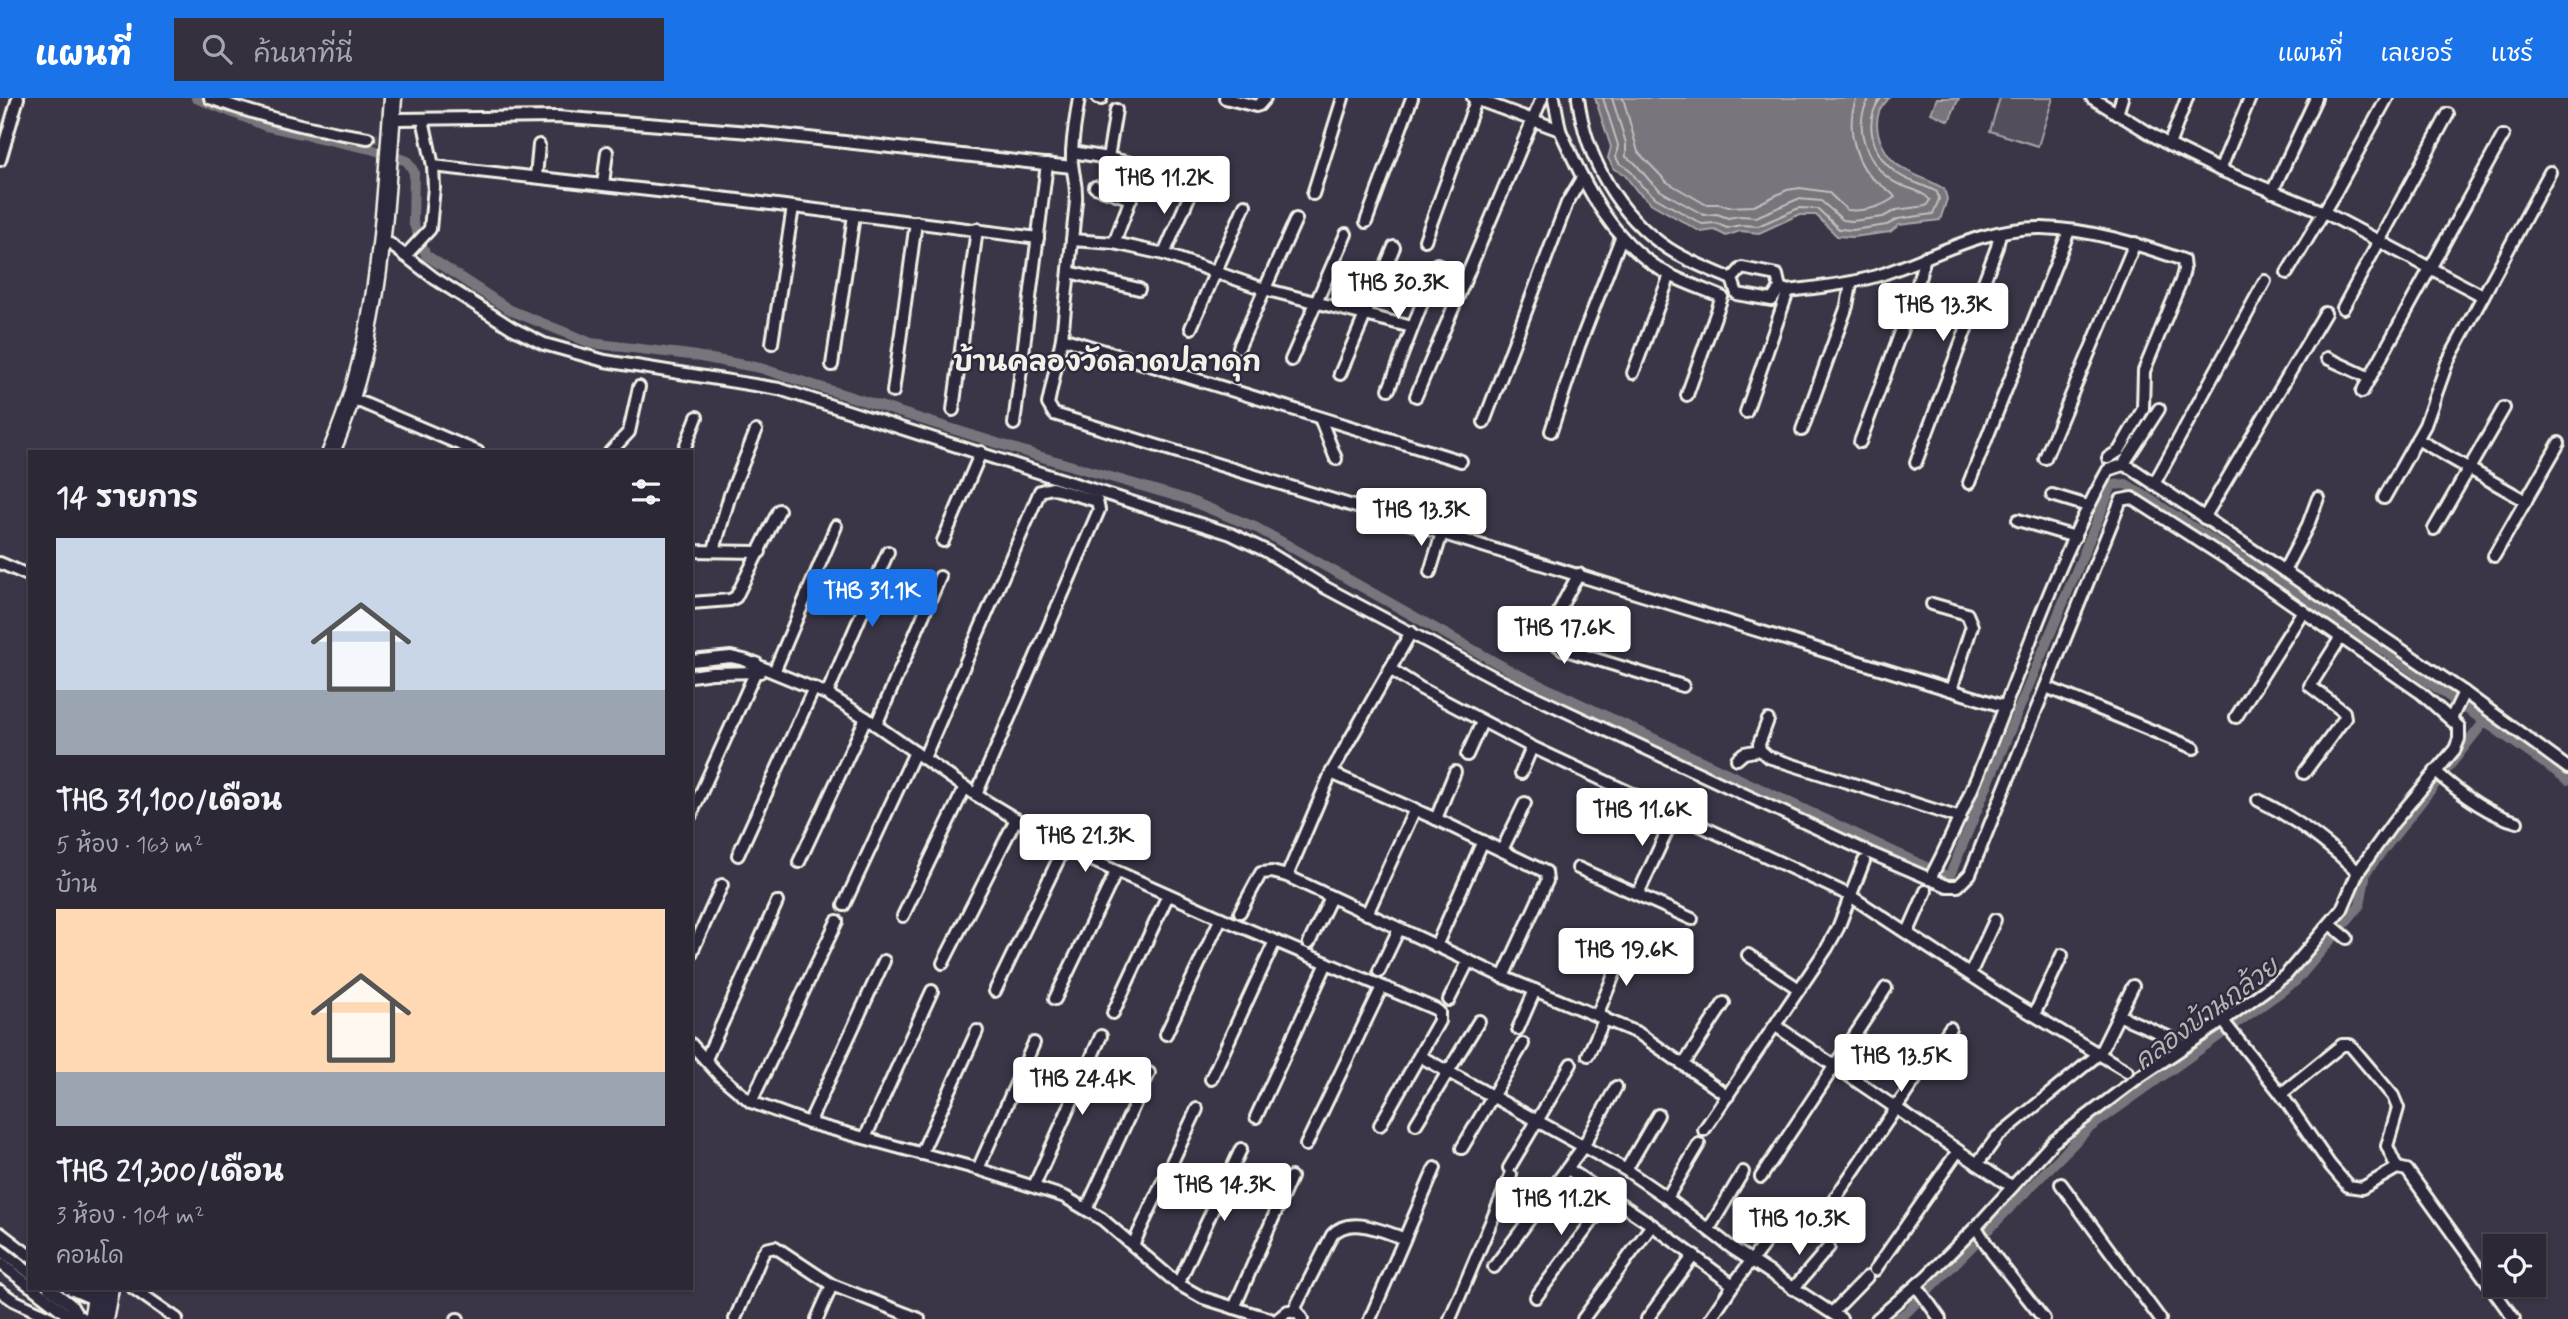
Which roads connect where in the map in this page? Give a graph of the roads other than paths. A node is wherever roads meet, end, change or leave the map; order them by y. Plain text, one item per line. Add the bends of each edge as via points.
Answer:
1 (18, 98) edge
2 (210, 98) edge
3 (393, 98) edge
4 (400, 98) edge
5 (1079, 98) edge
6 (1225, 98) edge
7 (1265, 98) edge
8 (1343, 98) edge
9 (1412, 98) edge
10 (1542, 98) edge
11 (1554, 98) edge
12 (1578, 98) edge
13 (2092, 98) edge
14 (2122, 98) edge
15 (2187, 98) edge
16 (2250, 98) edge
17 (2316, 98) edge
18 (2387, 98) edge
19 (1475, 99) edge
20 (1116, 110) dead end
21 (2117, 114) junction
22 (2448, 114) dead end
23 (1532, 118) junction
24 (396, 119) junction
25 (423, 119) junction
26 (1560, 130) junction
27 (2503, 136) dead end
28 (368, 138) tunnel mouth
29 (538, 145) dead end
30 (2169, 145) junction
31 (607, 152) dead end
32 (1072, 152) junction
33 (1108, 158) junction
34 (0, 160) edge
35 (1047, 164) junction
36 (433, 166) junction
37 (1072, 167) junction
38 (1153, 168) dead end
39 (2220, 170) junction
40 (2550, 172) dead end
41 (536, 176) junction
42 (1139, 177) dead end
43 (1582, 178) junction
44 (603, 184) junction
45 (1095, 187) dead end
46 (1192, 190) dead end
47 (2272, 192) junction
48 (1313, 194) dead end
49 (1130, 199) junction
50 (1245, 205) dead end
51 (793, 207) junction
52 (2324, 212) junction
53 (854, 215) junction
54 (1296, 219) dead end
55 (916, 222) junction
56 (1366, 222) dead end
57 (977, 229) junction
58 (2069, 231) junction
59 (2000, 233) junction
60 (1346, 234) dead end
61 (1621, 237) junction
62 (1038, 238) junction
63 (1072, 240) junction
64 (1424, 240) dead end
65 (2379, 240) junction
66 (1114, 243) junction
67 (2136, 243) junction
68 (385, 244) junction
69 (1394, 247) dead end
70 (410, 252) junction
71 (1164, 254) junction
72 (1925, 257) junction
73 (1437, 264) dead end
74 (2431, 267) junction
75 (1069, 272) junction
76 (1214, 273) junction
77 (2287, 273) dead end
78 (1670, 275) junction
79 (1732, 279) junction
80 (2265, 281) dead end
81 (1852, 284) junction
82 (1139, 289) dead end
83 (1264, 289) junction
84 (1784, 289) junction
85 (2483, 296) junction
86 (1316, 301) junction
87 (2343, 307) dead end
88 (2325, 313) dead end
89 (1366, 314) junction
90 (1412, 327) junction
91 (1191, 328) dead end
92 (1062, 338) junction
93 (772, 343) dead end
94 (1239, 347) dead end
95 (2327, 358) dead end
96 (1291, 360) dead end
97 (832, 365) dead end
98 (1340, 373) dead end
99 (1633, 373) dead end
100 (2370, 378) junction
101 (639, 387) dead end
102 (1389, 389) dead end
103 (893, 391) dead end
104 (2362, 392) dead end
105 (1687, 395) dead end
106 (1416, 396) dead end
107 (358, 401) junction
108 (2504, 408) dead end
109 (2159, 409) dead end
110 (953, 410) dead end
111 (1746, 412) dead end
112 (697, 417) dead end
113 (1320, 418) junction
114 (1484, 422) dead end
115 (1014, 424) dead end
116 (756, 430) dead end
117 (1801, 430) dead end
118 (1551, 431) dead end
119 (2417, 439) junction
120 (1860, 442) dead end
121 (2559, 443) dead end
122 (332, 450) edge
123 (341, 450) edge
124 (473, 450) edge
125 (612, 450) edge
126 (684, 450) edge
127 (981, 452) junction
128 (2045, 458) dead end
129 (2108, 458) dead end
130 (1336, 459) dead end
131 (1461, 461) dead end
132 (1916, 462) dead end
133 (2123, 465) junction
134 (2469, 469) junction
135 (1969, 483) dead end
136 (2154, 484) junction
137 (2052, 495) dead end
138 (2318, 498) dead end
139 (2384, 498) dead end
140 (2526, 501) junction
141 (2088, 506) junction
142 (779, 510) dead end
143 (2204, 517) junction
144 (2018, 520) dead end
145 (836, 526) dead end
146 (2434, 529) dead end
147 (1442, 533) junction
148 (2074, 537) junction
149 (943, 541) dead end
150 (714, 550) junction
151 (693, 551) edge
152 (760, 552) junction
153 (888, 552) dead end
154 (2494, 556) dead end
155 (0, 563) edge
156 (2284, 571) junction
157 (1430, 572) dead end
158 (1579, 574) junction
159 (28, 575) edge
160 (940, 577) dead end
161 (693, 603) edge
162 (1932, 604) dead end
163 (2303, 611) junction
164 (1411, 632) junction
165 (2341, 637) junction
166 (693, 661) edge
167 (763, 669) junction
168 (1390, 669) junction
169 (693, 676) edge
170 (1683, 686) dead end
171 (2046, 687) junction
172 (814, 688) junction
173 (1951, 690) junction
174 (2464, 693) junction
175 (827, 694) junction
176 (2006, 707) junction
177 (2454, 714) junction
178 (2236, 717) dead end
179 (866, 718) junction
180 (1768, 720) dead end
181 (1482, 722) junction
182 (876, 725) junction
183 (1532, 747) junction
184 (2194, 748) dead end
185 (1760, 750) junction
186 (920, 755) junction
187 (1467, 755) dead end
188 (1737, 759) dead end
189 (2568, 768) edge
190 (1455, 772) dead end
191 (1331, 773) junction
192 (2304, 773) dead end
193 (2437, 773) junction
194 (1521, 774) dead end
195 (965, 787) junction
196 (976, 795) junction
197 (2258, 800) dead end
198 (1525, 803) dead end
199 (1415, 810) junction
200 (693, 811) edge
201 (1675, 814) junction
202 (1016, 818) junction
203 (1960, 818) junction
204 (1436, 819) junction
205 (2517, 822) dead end
206 (1483, 841) junction
207 (1064, 848) junction
208 (1502, 850) junction
209 (738, 855) dead end
210 (1864, 861) dead end
211 (799, 862) dead end
212 (1578, 867) dead end
213 (1116, 872) junction
214 (2358, 872) junction
215 (1287, 876) junction
216 (1931, 877) junction
217 (722, 885) dead end
218 (1926, 891) dead end
219 (1638, 894) junction
220 (1168, 895) junction
221 (1849, 895) junction
222 (1331, 897) junction
223 (777, 902) dead end
224 (844, 905) dead end
225 (1240, 912) dead end
226 (1367, 914) junction
227 (903, 916) dead end
228 (1221, 918) junction
229 (1692, 919) dead end
230 (1995, 920) dead end
231 (836, 921) dead end
232 (2331, 925) junction
233 (1398, 929) junction
234 (1908, 932) junction
235 (2346, 937) dead end
236 (1275, 941) junction
237 (1309, 943) dead end
238 (1436, 946) junction
239 (1625, 949) dead end
240 (693, 950) edge
241 (1748, 955) dead end
242 (2062, 955) dead end
243 (884, 961) dead end
244 (1468, 961) junction
245 (943, 963) dead end
246 (1327, 963) junction
247 (1379, 971) dead end
248 (1970, 974) junction
249 (1503, 977) junction
250 (2133, 986) dead end
251 (1382, 987) junction
252 (1886, 988) dead end
253 (1799, 989) junction
254 (1535, 990) junction
255 (932, 991) dead end
256 (995, 991) dead end
257 (1055, 999) dead end
258 (1449, 1000) dead end
259 (1724, 1003) dead end
260 (1113, 1013) dead end
261 (2034, 1015) junction
262 (2118, 1015) junction
263 (1601, 1016) junction
264 (1479, 1021) dead end
265 (2224, 1023) junction
266 (1776, 1026) junction
267 (1950, 1028) dead end
268 (1518, 1030) dead end
269 (977, 1031) dead end
270 (1166, 1034) dead end
271 (1101, 1036) dead end
272 (2180, 1042) dead end
273 (1034, 1043) dead end
274 (1523, 1044) dead end
275 (693, 1046) edge
276 (2099, 1053) junction
277 (1588, 1055) dead end
278 (706, 1059) junction
279 (1425, 1059) dead end
280 (1571, 1064) dead end
281 (1684, 1064) junction
282 (1833, 1068) junction
283 (1448, 1072) junction
284 (2127, 1072) dead end
285 (1149, 1073) dead end
286 (1211, 1079) dead end
287 (1616, 1087) dead end
288 (2281, 1094) junction
289 (1493, 1096) junction
290 (1728, 1096) junction
291 (751, 1102) junction
292 (1197, 1109) dead end
293 (1895, 1109) junction
294 (1658, 1115) dead end
295 (1256, 1117) dead end
296 (1537, 1122) junction
297 (809, 1123) junction
298 (1416, 1124) dead end
299 (1380, 1125) dead end
300 (1704, 1130) dead end
301 (865, 1139) junction
302 (1699, 1144) dead end
303 (1307, 1145) dead end
304 (1583, 1147) junction
305 (1462, 1148) dead end
306 (1241, 1149) dead end
307 (1958, 1151) junction
308 (921, 1154) junction
309 (1977, 1164) junction
310 (1435, 1168) dead end
311 (2397, 1168) junction
312 (978, 1169) junction
313 (1568, 1169) junction
314 (1626, 1170) junction
315 (1743, 1172) dead end
316 (1291, 1177) dead end
317 (1761, 1177) dead end
318 (2061, 1184) dead end
319 (1034, 1185) junction
320 (2013, 1186) junction
321 (1611, 1196) junction
322 (1667, 1198) junction
323 (1087, 1208) junction
324 (1786, 1215) dead end
325 (1817, 1224) dead end
326 (1652, 1225) junction
327 (1709, 1229) junction
328 (1977, 1230) junction
329 (0, 1233) edge
330 (1403, 1238) junction
331 (1133, 1245) junction
332 (1829, 1247) dead end
333 (0, 1250) edge
334 (28, 1254) edge
335 (1694, 1255) junction
336 (1750, 1260) junction
337 (0, 1263) edge
338 (1494, 1267) dead end
339 (28, 1271) edge
340 (1178, 1284) junction
341 (28, 1285) edge
342 (832, 1285) junction
343 (1733, 1285) junction
344 (1919, 1285) junction
345 (1793, 1289) junction
346 (35, 1290) edge
347 (52, 1290) edge
348 (78, 1290) edge
349 (110, 1290) edge
350 (136, 1290) edge
351 (0, 1291) edge
352 (97, 1294) edge
353 (1536, 1297) dead end
354 (1234, 1308) junction
355 (1298, 1315) edge
356 (899, 1316) edge
357 (1836, 1316) edge
358 (2037, 1317) edge
359 (84, 1318) edge
360 (53, 1319) edge
361 (104, 1319) edge
362 (177, 1319) edge
363 (735, 1319) edge
364 (817, 1319) edge
365 (919, 1319) edge
366 (1270, 1319) edge
367 (1278, 1319) edge
368 (1370, 1319) edge
369 (1450, 1319) edge
370 (1583, 1319) edge
371 (1647, 1319) edge
372 (1710, 1319) edge
373 (1877, 1319) edge
374 (1940, 1319) edge
375 (2161, 1319) edge
376 (2514, 1319) edge

1 - 34 street
2 - 28 street via 281,120
3 - 24 street
4 - 24 street
5 - 32 street
6 - 7 street via 1256,106
8 - 48 street
9 - 56 street
10 - 23 street
11 - 26 street
12 - 79 street via 1590,151 1625,208 1669,249
13 - 21 street
14 - 21 street
15 - 30 street
16 - 39 street
17 - 47 street
18 - 52 street
19 - 23 street
19 - 64 street
20 - 33 street
21 - 30 street
22 - 65 street
23 - 26 street
23 - 106 street
24 - 25 street
24 - 68 street
25 - 35 street via 570,117
25 - 36 street
26 - 43 street
27 - 74 street
29 - 41 street
30 - 39 street
31 - 44 street
32 - 33 street
32 - 37 street
33 - 38 street
35 - 37 street
35 - 62 street
36 - 41 street
36 - 70 street via 432,223
37 - 63 street via 1077,186
39 - 47 street
40 - 85 street
41 - 44 street
42 - 49 street
43 - 61 street
43 - 114 street via 1567,203
44 - 51 street
45 - 49 street
46 - 71 street
47 - 52 street
49 - 66 street
50 - 76 street
51 - 53 street
51 - 93 street
52 - 65 street
52 - 77 street
53 - 55 street
53 - 97 street
54 - 83 street
55 - 57 street
55 - 103 street
57 - 62 street
57 - 110 street
58 - 59 street
58 - 67 street
58 - 135 street
59 - 72 street
59 - 132 street
60 - 86 street
61 - 78 street
61 - 118 street
62 - 115 street
63 - 66 street
63 - 75 street
65 - 74 street
65 - 87 street
66 - 71 street
67 - 128 street
67 - 129 street via 2183,260 2184,270 2144,371 2143,409 2119,451
68 - 70 street
68 - 107 street via 377,333
68 - 122 street via 369,335
69 - 89 street
70 - 127 street via 428,274 544,344 605,361 779,389
71 - 76 street
72 - 81 street
72 - 120 street
73 - 90 street
74 - 85 street
74 - 100 street
75 - 82 street
75 - 92 street
76 - 83 street
76 - 91 street
78 - 99 street
78 - 105 street via 1722,297
79 - 84 street via 1742,268 1777,275
79 - 84 street via 1737,293 1772,300
80 - 136 street
81 - 84 street
81 - 117 street
83 - 86 street
83 - 94 street
84 - 111 street
85 - 119 street via 2447,363
86 - 89 street
86 - 96 street
88 - 143 street
89 - 90 street
89 - 98 street
90 - 102 street
92 - 113 street
92 - 147 street via 1048,404 1054,414
95 - 100 street
100 - 104 street
101 - 125 street via 629,432
107 - 123 street
107 - 124 street
108 - 134 street
109 - 133 street
112 - 126 street
113 - 130 street
113 - 131 street
116 - 150 street
119 - 134 street
119 - 139 street
121 - 140 street
127 - 149 street
127 - 164 street via 1231,534
133 - 136 street
133 - 141 street via 2108,470
134 - 140 street
134 - 146 street
136 - 143 street
137 - 141 street
138 - 156 street
140 - 154 street
141 - 148 street
142 - 152 street
143 - 156 street
144 - 148 street
145 - 167 street
147 - 157 street
147 - 158 street
148 - 176 street
150 - 151 street
150 - 152 street
152 - 161 street via 736,597
153 - 175 street
155 - 159 street
156 - 174 street
158 - 170 street via 1558,615 1555,643
158 - 173 street
160 - 182 street
162 - 173 street via 1967,614 1971,621
163 - 165 street
163 - 171 street via 2132,498 2122,500
163 - 178 street
164 - 168 street
164 - 216 street via 1512,687
165 - 177 street
165 - 192 street via 2309,686 2344,712 2345,718
166 - 167 street via 731,657
167 - 169 street
167 - 172 street
167 - 200 street
168 - 181 street
168 - 191 street
171 - 184 street
171 - 216 street via 1970,874 1958,886
172 - 175 street
172 - 209 street
173 - 176 street
174 - 177 street
174 - 189 street
175 - 179 street
176 - 203 street
177 - 193 street via 2459,739
179 - 182 street
179 - 211 street
180 - 185 street
181 - 183 street
181 - 187 street
182 - 186 street
183 - 194 street
183 - 201 street
185 - 188 street
185 - 203 street via 1769,757
186 - 195 street
186 - 196 street via 1037,496 1052,488 1097,501 1099,510
186 - 224 street
190 - 204 street
191 - 199 street
191 - 215 street
193 - 205 street via 2501,817
193 - 214 street
195 - 196 street
195 - 227 street
196 - 202 street
197 - 214 street via 2308,830
198 - 208 street
199 - 204 street
199 - 226 street
201 - 219 street
201 - 221 street
202 - 207 street
202 - 245 street
203 - 216 street
204 - 206 street
206 - 208 street
206 - 238 street
207 - 213 street
207 - 256 street
208 - 249 street via 1548,875
210 - 221 street
212 - 219 street
213 - 220 street
213 - 257 street
214 - 232 street
215 - 222 street
215 - 225 street via 1261,873
217 - 240 street
218 - 234 street
219 - 229 street
220 - 228 street
220 - 260 street
221 - 234 street
221 - 253 street via 1838,928
222 - 226 street
222 - 237 street
223 - 278 street
226 - 233 street
228 - 236 street
228 - 270 street
230 - 248 street
231 - 291 street
232 - 235 street
232 - 265 street via 2286,975
233 - 238 street
233 - 247 street
234 - 248 street
236 - 246 street
236 - 286 street
238 - 244 street
239 - 263 street
241 - 253 street
242 - 261 street
243 - 297 street
244 - 249 street
244 - 258 street
246 - 251 street
246 - 295 street
248 - 261 street
249 - 254 street
250 - 262 street
251 - 299 street via 1435,1009 1440,1016
251 - 303 street
252 - 282 street
253 - 266 street
254 - 263 street
254 - 268 street
255 - 301 street
259 - 281 street
261 - 276 street
262 - 272 street
262 - 276 street
263 - 277 street
263 - 281 street
264 - 283 street
265 - 288 street
265 - 320 street via 2139,1077 2053,1142
266 - 282 street
266 - 290 street
267 - 293 street
269 - 308 street
271 - 319 street
273 - 312 street
274 - 289 street
275 - 278 street
276 - 284 street
276 - 309 street via 1997,1138
278 - 291 street
279 - 283 street
280 - 296 street
281 - 290 street
282 - 293 street
282 - 317 street
283 - 289 street
283 - 298 street
285 - 323 street
287 - 304 street
288 - 311 street via 2348,1186 2362,1188
288 - 311 street via 2342,1045 2350,1045 2398,1108 2387,1146
289 - 296 street
289 - 305 street
290 - 300 street
291 - 297 street
292 - 331 street
293 - 307 street
293 - 325 street
294 - 314 street
296 - 304 street
296 - 369 street via 1510,1171
297 - 301 street
301 - 308 street
302 - 322 street
304 - 313 street
304 - 314 street
306 - 340 street
307 - 309 street
307 - 357 street
308 - 312 street
309 - 320 street
310 - 330 street
311 - 376 street via 2407,1170
312 - 319 street
313 - 321 street
313 - 338 street
314 - 322 street
315 - 327 street
316 - 354 street
318 - 375 street
319 - 323 street
320 - 328 street
321 - 326 street
321 - 353 street
322 - 327 street
323 - 331 street
324 - 336 street
326 - 335 street
326 - 370 street
327 - 336 street
328 - 344 street
328 - 358 street
329 - 334 street
330 - 355 street via 1370,1227 1337,1229
330 - 368 street
331 - 340 street
332 - 345 street
333 - 339 street
335 - 343 street
335 - 371 street
336 - 343 street
336 - 345 street
337 - 341 street
340 - 354 street
342 - 356 street
342 - 363 street via 780,1249 765,1249
342 - 364 street
343 - 372 street
344 - 373 street
344 - 374 street
345 - 357 street
346 - 359 street via 65,1313
347 - 359 street
348 - 352 street
349 - 361 street
350 - 362 street
351 - 360 street
352 - 359 street
354 - 366 street
355 - 367 street via 1283,1313
356 - 365 street

